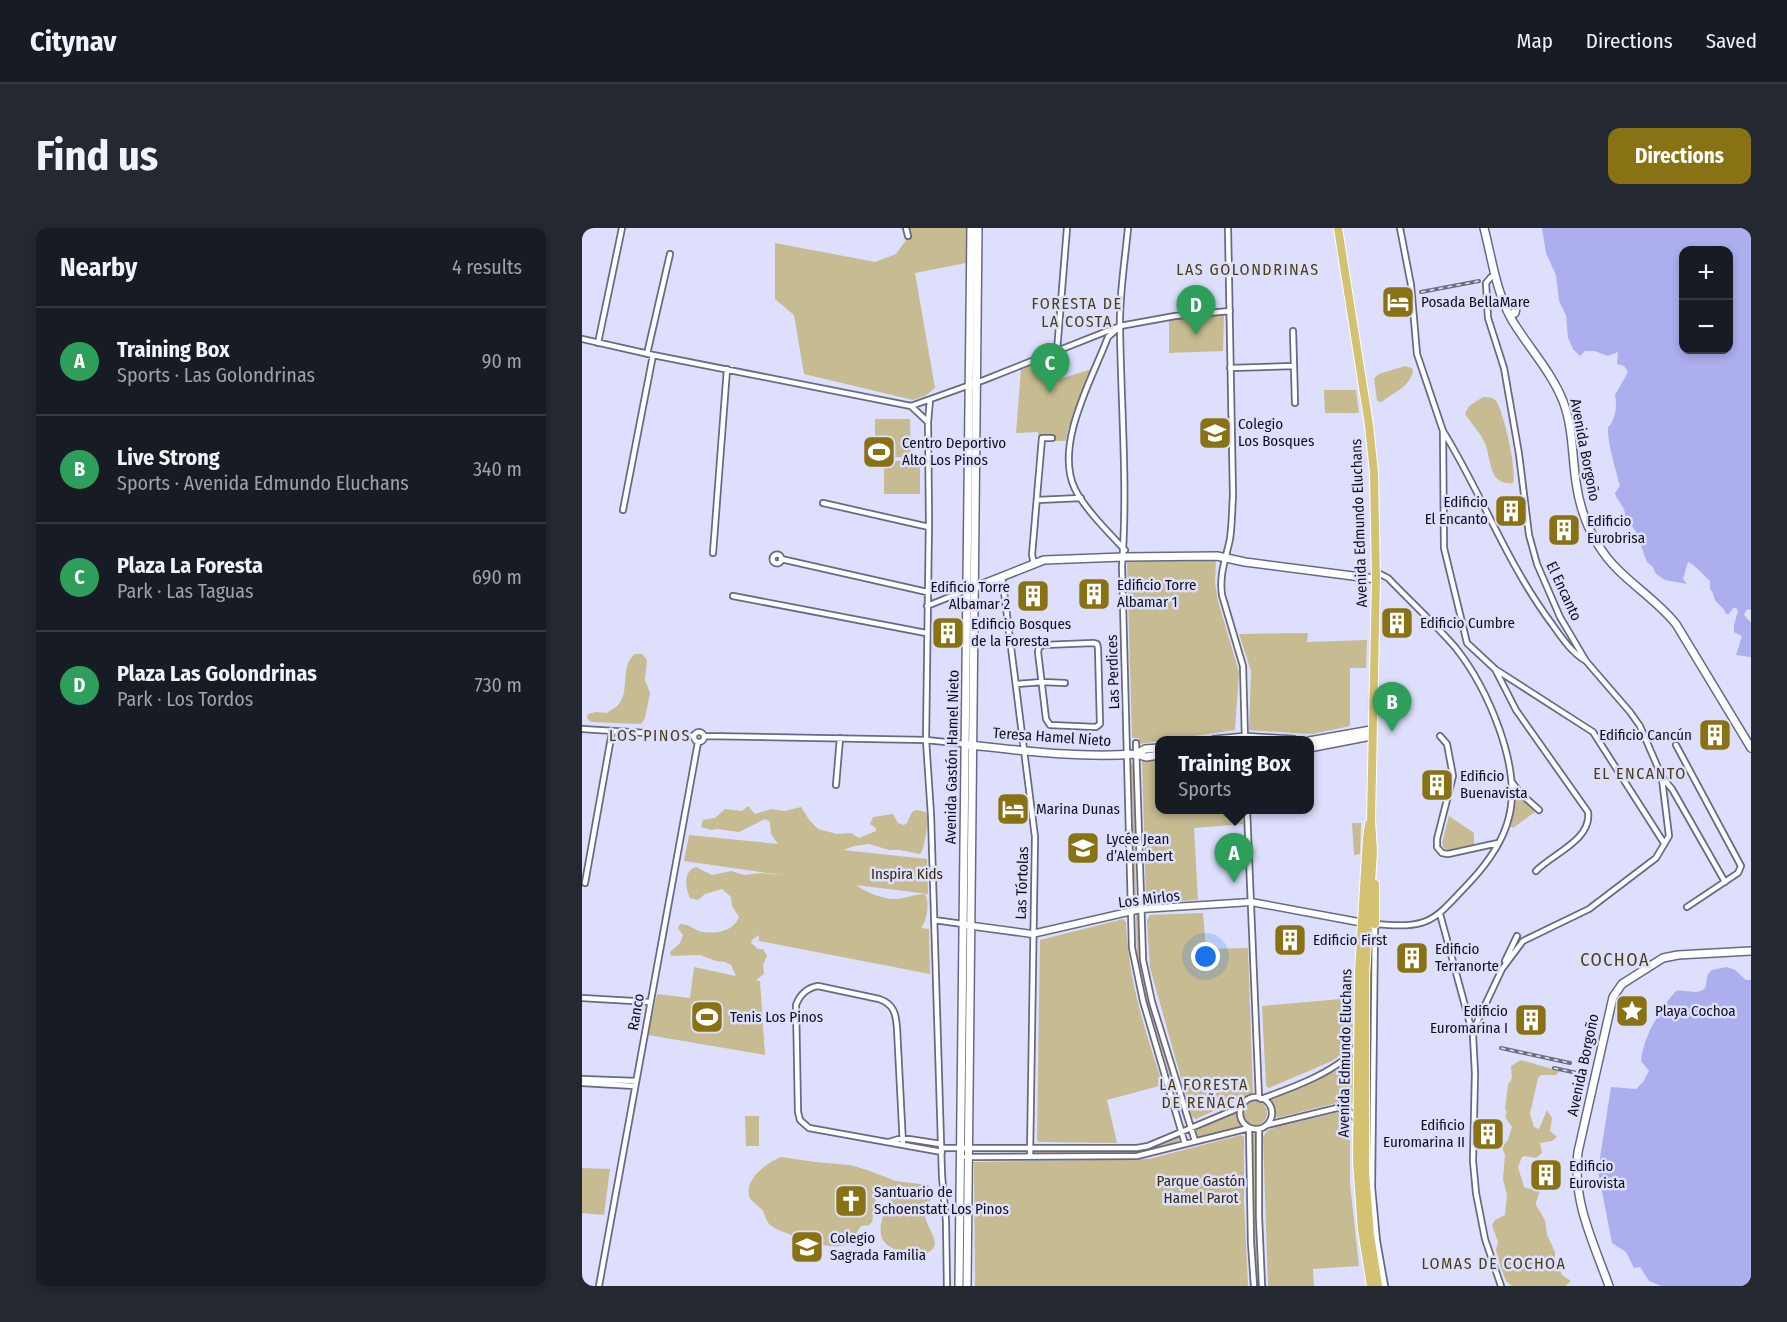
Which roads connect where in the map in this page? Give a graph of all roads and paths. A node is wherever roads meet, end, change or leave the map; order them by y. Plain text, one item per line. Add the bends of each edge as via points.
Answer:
1 (622, 228) edge
2 (906, 228) edge
3 (971, 228) edge
4 (978, 228) edge
5 (1067, 228) edge
6 (1128, 228) edge
7 (1228, 228) edge
8 (1338, 228) edge
9 (1401, 228) edge
10 (1484, 228) edge
11 (908, 236) dead end
12 (670, 254) dead end
13 (1496, 276) junction
14 (1230, 311) junction
15 (1120, 326) junction
16 (1293, 331) dead end
17 (582, 339) edge
18 (598, 343) junction
19 (1057, 351) junction
20 (647, 354) junction
21 (653, 355) junction
22 (1294, 366) junction
23 (1230, 368) junction
24 (727, 369) junction
25 (977, 383) junction
26 (969, 386) junction
27 (930, 400) junction
28 (1295, 403) dead end
29 (911, 406) junction
30 (928, 422) junction
31 (1443, 431) junction
32 (1052, 438) dead end
33 (1081, 498) junction
34 (1037, 500) junction
35 (823, 503) dead end
36 (623, 510) dead end
37 (929, 527) junction
38 (714, 553) dead end
39 (1124, 554) junction
40 (1225, 557) junction
41 (781, 560) dead end
42 (1034, 563) junction
43 (1376, 575) junction
44 (1002, 576) junction
45 (971, 589) junction
46 (927, 592) junction
47 (733, 596) dead end
48 (927, 606) junction
49 (926, 633) junction
50 (1467, 643) junction
51 (1454, 647) junction
52 (1586, 661) junction
53 (1495, 669) junction
54 (1042, 682) junction
55 (1065, 683) dead end
56 (1017, 684) junction
57 (582, 729) edge
58 (612, 732) junction
59 (1371, 733) junction
60 (694, 736) junction
61 (705, 736) junction
62 (1245, 736) edge
63 (1440, 736) dead end
64 (840, 738) junction
65 (926, 740) junction
66 (1314, 740) edge
67 (698, 742) junction
68 (1136, 743) dead end
69 (969, 745) junction
70 (1676, 745) dead end
71 (1314, 747) edge
72 (1751, 748) edge
73 (1155, 749) edge
74 (1026, 751) junction
75 (1137, 754) junction
76 (1128, 755) junction
77 (1155, 755) edge
78 (1662, 777) junction
79 (1511, 781) junction
80 (836, 786) dead end
81 (1539, 810) dead end
82 (1247, 814) edge
83 (1371, 820) junction
84 (1498, 843) junction
85 (1664, 843) junction
86 (1536, 871) dead end
87 (1725, 882) junction
88 (585, 883) dead end
89 (1251, 902) junction
90 (1687, 907) dead end
91 (1141, 909) junction
92 (1132, 911) junction
93 (1440, 914) junction
94 (933, 920) junction
95 (1368, 923) junction
96 (968, 925) junction
97 (1032, 934) junction
98 (1516, 936) dead end
99 (1751, 951) edge
100 (1502, 969) junction
101 (582, 998) edge
102 (650, 1002) junction
103 (1473, 1035) junction
104 (1359, 1043) junction
105 (582, 1081) edge
106 (1365, 1083) junction
107 (635, 1084) junction
108 (1260, 1098) junction
109 (1241, 1107) junction
110 (1358, 1122) junction
111 (1267, 1125) junction
112 (1191, 1128) junction
113 (1249, 1128) junction
114 (1259, 1129) junction
115 (1182, 1132) junction
116 (902, 1138) junction
117 (1195, 1141) junction
118 (886, 1142) junction
119 (1185, 1144) junction
120 (903, 1145) junction
121 (942, 1148) junction
122 (964, 1148) junction
123 (1030, 1148) junction
124 (1030, 1156) junction
125 (964, 1157) junction
126 (1373, 1205) junction
127 (1367, 1214) junction
128 (1362, 1230) junction
129 (598, 1286) edge
130 (947, 1286) edge
131 (959, 1286) edge
132 (967, 1286) edge
133 (1254, 1286) edge
134 (1262, 1286) edge
135 (1371, 1286) edge
136 (1378, 1286) edge
137 (1385, 1286) edge
138 (1501, 1286) edge
139 (1609, 1286) edge

1 - 18 street
2 - 11 street
3 - 26 main road, Avenida Gastón Hamel Nieto
4 - 25 main road, Avenida Gastón Hamel Nieto
5 - 19 street
6 - 15 street, Las Perdices
7 - 14 street
8 - 43 main road, Avenida Edmundo Eluchans via 1371,437
9 - 31 street via 1417,354
10 - 13 main road, Avenida Borgoño
12 - 20 street
13 - 52 street, El Encanto via 1485,285 1487,312 1503,368 1529,535 1547,589
13 - 72 main road, Avenida Borgoño via 1510,315 1563,401 1578,491 1594,538 1611,563 1676,624
14 - 15 street
14 - 23 street
15 - 19 street
15 - 33 street via 1108,337 1071,428 1071,476
15 - 39 street, Las Perdices
16 - 22 street
17 - 18 street
18 - 20 street
19 - 25 street
20 - 21 street
21 - 24 street
21 - 36 street
22 - 23 street
22 - 28 street
23 - 40 street via 1233,496
24 - 29 street
24 - 38 street
25 - 26 street
25 - 45 main road, Avenida Gastón Hamel Nieto
26 - 27 street
26 - 45 main road, Avenida Gastón Hamel Nieto
27 - 29 street
27 - 30 street
29 - 30 street
30 - 37 street
31 - 50 street via 1444,548
31 - 52 street via 1527,588 1570,649
32 - 34 street via 1042,438
33 - 34 street
33 - 39 street
34 - 42 street
35 - 37 street
37 - 46 street
39 - 40 main road
39 - 42 main road
39 - 76 street, Las Perdices
40 - 43 main road
40 - 62 street via 1221,589 1243,666
41 - 46 street
42 - 44 main road
43 - 51 street via 1388,578
43 - 59 main road, Avenida Edmundo Eluchans
44 - 45 main road
44 - 56 street, Las Tórtolas
45 - 48 street
45 - 69 main road, Avenida Gastón Hamel Nieto
46 - 48 street
47 - 49 street
48 - 49 street
49 - 65 street
50 - 51 street
50 - 53 street
51 - 79 street via 1489,706 1503,742
52 - 78 street, El Encanto via 1640,726
53 - 85 street via 1593,732
53 - 86 street via 1516,710 1588,812 1584,832
54 - 54 street via 1048,724 1100,724 1097,644 1039,647
54 - 55 street
54 - 56 street
56 - 74 street, Las Tórtolas
57 - 58 street
58 - 60 street
58 - 88 street
59 - 66 main road
59 - 71 main road
59 - 83 main road, Avenida Edmundo Eluchans
60 - 61 street via 699,731
60 - 67 street
61 - 64 street
61 - 67 street
63 - 84 street via 1447,744 1453,772 1437,847 1448,854
64 - 65 street
64 - 80 street
65 - 69 street
65 - 94 street
67 - 102 street, Ranco
68 - 75 street
69 - 74 main road, Teresa Hamel Nieto
69 - 96 main road, Avenida Gastón Hamel Nieto
70 - 87 street via 1741,862 1738,873
73 - 75 main road, Teresa Hamel Nieto
74 - 76 main road, Teresa Hamel Nieto
74 - 97 street, Las Tórtolas via 1035,837
75 - 76 main road, Teresa Hamel Nieto
75 - 77 main road, Teresa Hamel Nieto
75 - 91 street
76 - 92 street, Las Perdices
78 - 85 street via 1669,830
78 - 87 street, El Encanto
79 - 81 street
79 - 84 street via 1509,815
82 - 89 street
83 - 95 main road, Avenida Edmundo Eluchans via 1367,837
83 - 95 main road, Avenida Edmundo Eluchans via 1375,877
84 - 93 street via 1481,870
85 - 100 street via 1648,866 1589,909 1526,938
87 - 90 street
89 - 91 street, Los Mirlos
89 - 95 street, Los Mirlos
89 - 108 street
91 - 92 street, Los Mirlos
91 - 112 street via 1148,988
92 - 97 street, Los Mirlos
92 - 115 street, Las Perdices via 1132,948 1139,986
93 - 95 street via 1418,924
93 - 103 street
94 - 96 street, Los Mirlos
94 - 121 street
95 - 104 main road, Avenida Edmundo Eluchans
95 - 106 main road, Avenida Edmundo Eluchans
96 - 97 street, Los Mirlos
96 - 122 main road, Avenida Gastón Hamel Nieto
97 - 123 street, Las Tórtolas
98 - 100 street
99 - 139 main road, Avenida Borgoño via 1663,958 1622,984 1613,997 1576,1171 1582,1216
100 - 103 street
101 - 102 street
102 - 107 street, Ranco
103 - 138 street via 1475,1185 1485,1239
104 - 106 main road, Avenida Edmundo Eluchans
104 - 108 street via 1335,1067
105 - 107 street
106 - 110 main road, Avenida Edmundo Eluchans
106 - 126 street
106 - 127 main road, Avenida Edmundo Eluchans
107 - 129 street, Ranco
108 - 109 street via 1248,1099
108 - 111 street via 1271,1110
109 - 112 street
109 - 113 street via 1240,1119
110 - 111 street via 1348,1110 1337,1108
110 - 128 main road, Avenida Edmundo Eluchans via 1357,1182
111 - 114 street
112 - 115 street
112 - 117 street
113 - 114 street
113 - 117 street
113 - 133 street
114 - 134 street
115 - 119 street, Las Perdices
115 - 123 street via 1137,1149
116 - 118 street
116 - 118 street via 894,1010 879,999 818,986 808,989 796,1005 800,1120 810,1128
116 - 120 street
116 - 121 street
117 - 119 street
118 - 120 street
119 - 124 street via 1130,1157
120 - 121 street
121 - 122 street
121 - 130 street
122 - 123 street
122 - 125 main road, Avenida Gastón Hamel Nieto
123 - 124 street, Las Tórtolas
124 - 125 street
125 - 131 main road, Avenida Gastón Hamel Nieto
125 - 132 main road, Avenida Gastón Hamel Nieto
126 - 127 main road
126 - 137 street
127 - 128 main road
127 - 136 main road, Avenida Edmundo Eluchans
128 - 135 main road, Avenida Edmundo Eluchans

